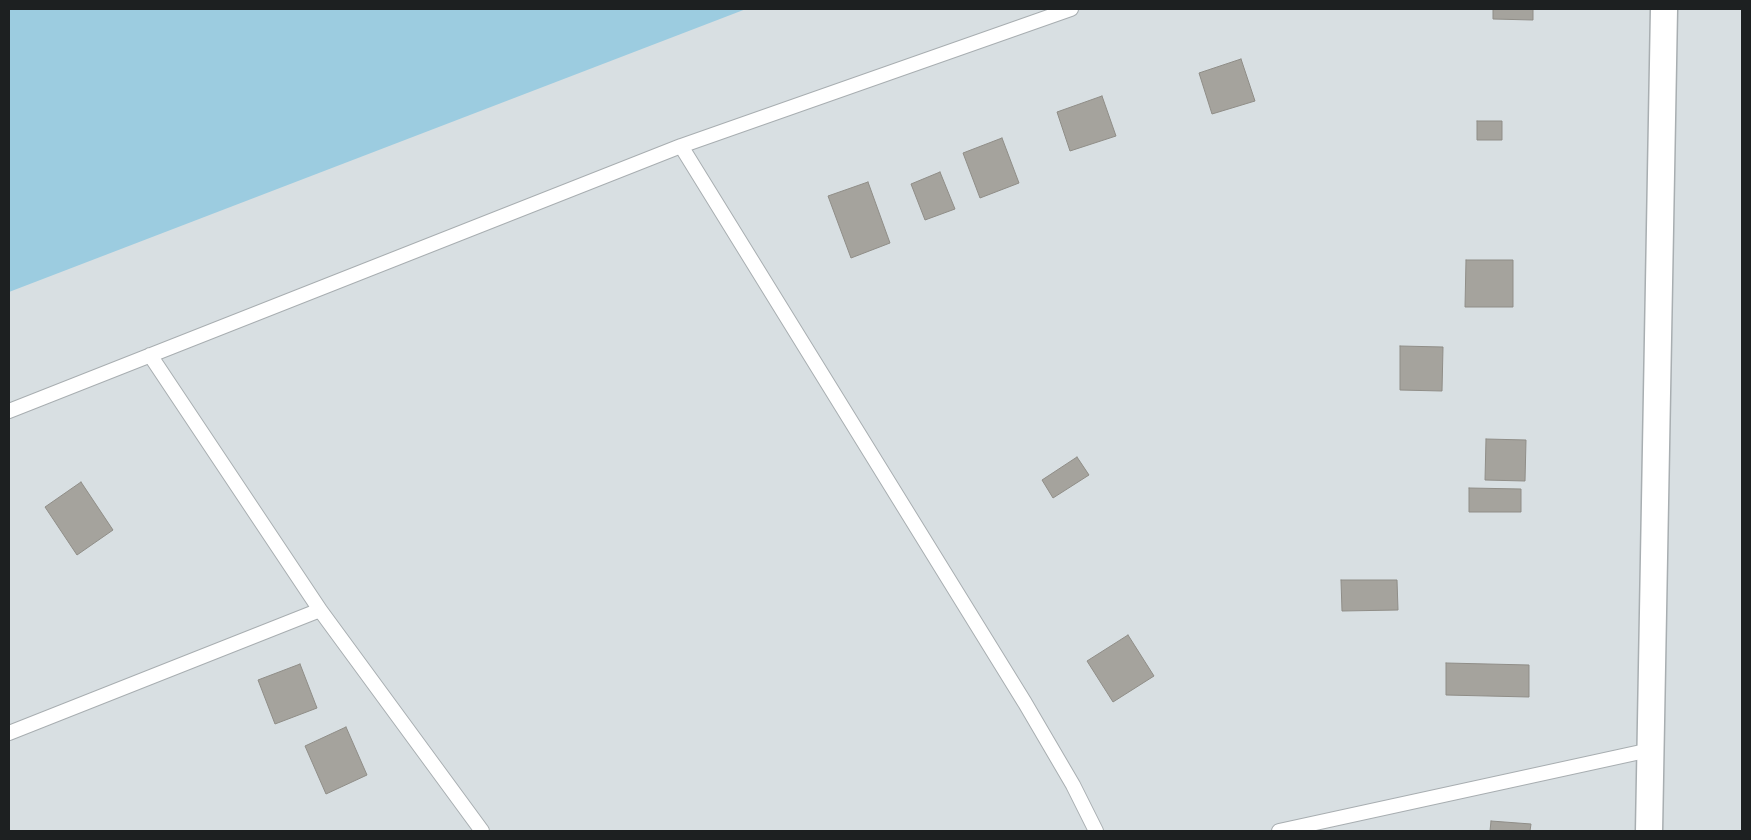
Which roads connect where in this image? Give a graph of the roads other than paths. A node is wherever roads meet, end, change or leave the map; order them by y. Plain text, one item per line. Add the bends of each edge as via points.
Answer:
1 (1071, 9) edge
2 (1664, 9) edge
3 (681, 146) junction
4 (150, 355) junction
5 (9, 411) edge
6 (320, 610) junction
7 (9, 733) edge
8 (1650, 750) junction
9 (482, 831) edge
10 (1096, 831) edge
11 (1284, 831) edge
12 (1649, 831) edge

1 - 3 lane
2 - 8 street
3 - 4 lane
3 - 10 lane via 1020,694
4 - 5 lane
4 - 6 lane
6 - 7 lane
6 - 9 lane
8 - 11 lane
8 - 12 street

